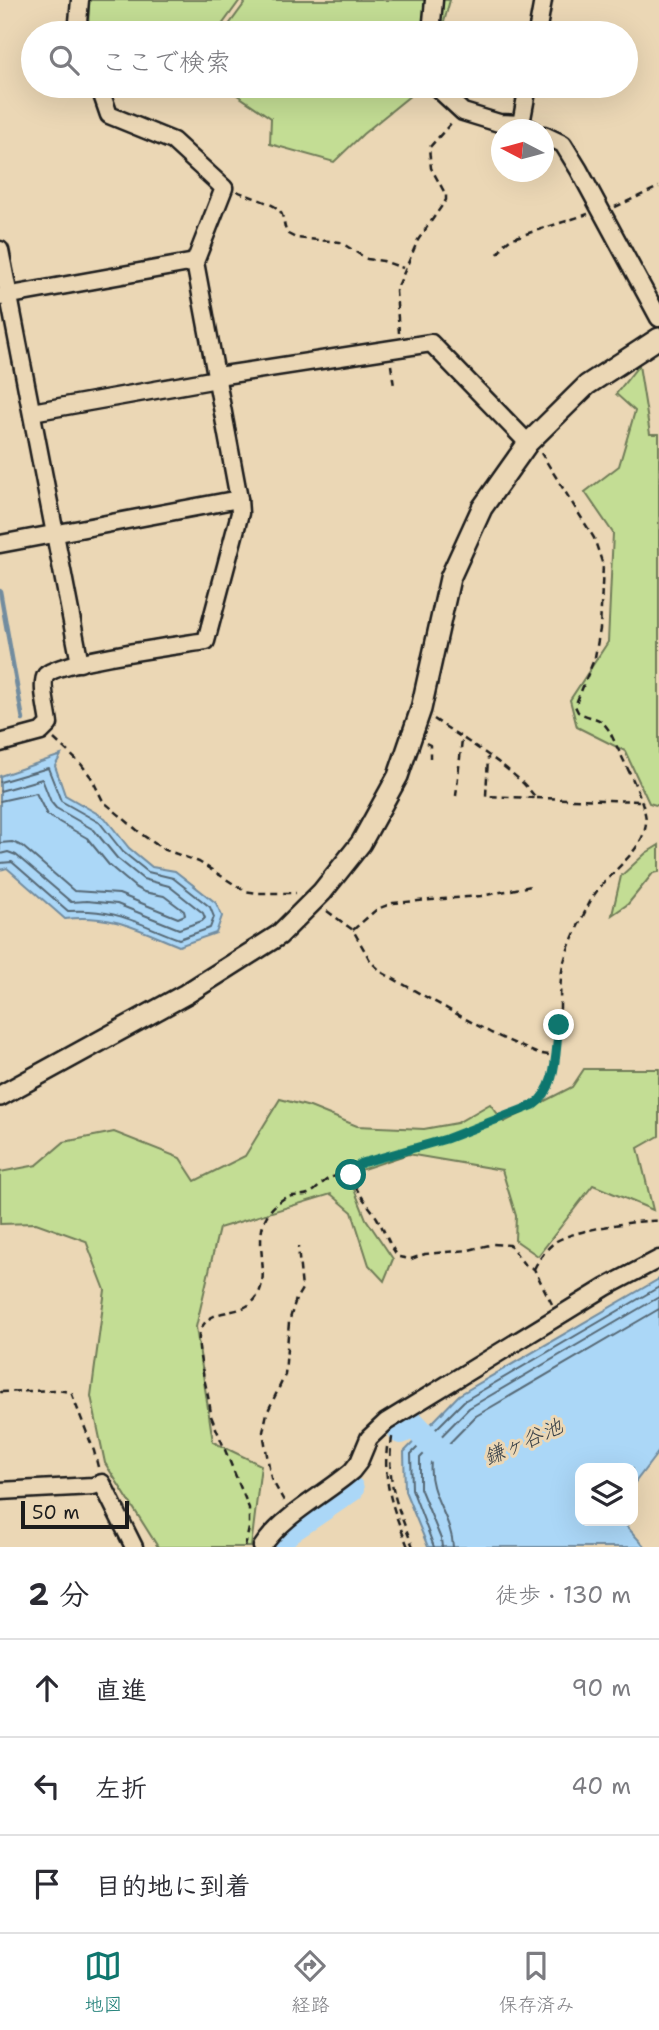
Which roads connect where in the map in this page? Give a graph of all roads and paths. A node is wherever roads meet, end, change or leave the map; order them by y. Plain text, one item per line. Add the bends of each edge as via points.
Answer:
1 (80, 0) edge
2 (434, 0) edge
3 (543, 0) edge
4 (78, 21) edge
5 (432, 21) edge
6 (539, 21) edge
7 (103, 98) edge
8 (448, 98) edge
9 (528, 98) edge
10 (463, 111) junction
11 (527, 119) edge
12 (491, 120) edge
13 (554, 140) edge
14 (659, 187) edge
15 (224, 188) junction
16 (600, 211) junction
17 (0, 250) edge
18 (498, 254) dead end
19 (195, 262) junction
20 (405, 269) junction
21 (4, 296) edge
22 (659, 318) edge
23 (659, 338) edge
24 (394, 349) junction
25 (217, 379) junction
26 (394, 386) dead end
27 (32, 412) junction
28 (529, 441) junction
29 (239, 499) junction
30 (55, 533) junction
31 (0, 544) edge
32 (80, 663) junction
33 (435, 719) dead end
34 (44, 729) junction
35 (463, 739) junction
36 (0, 743) edge
37 (488, 757) junction
38 (456, 796) dead end
39 (536, 798) junction
40 (642, 801) junction
41 (531, 886) dead end
42 (312, 901) junction
43 (353, 930) junction
44 (555, 1056) junction
45 (0, 1096) edge
46 (351, 1175) junction
47 (659, 1221) edge
48 (298, 1247) dead end
49 (659, 1259) edge
50 (534, 1269) junction
51 (559, 1317) junction
52 (0, 1392) edge
53 (386, 1422) junction
54 (387, 1447) dead end
55 (102, 1483) junction
56 (0, 1491) edge
57 (292, 1516) junction
58 (134, 1547) edge
59 (245, 1547) edge
60 (262, 1547) edge
61 (410, 1547) edge

1 - 4 street
2 - 5 street
3 - 6 street
7 - 15 street via 109,115 173,141
8 - 10 street
9 - 11 street
10 - 12 street
10 - 20 path via 429,148 431,168 446,200 424,229
13 - 16 street via 563,144
14 - 16 path
15 - 19 street
15 - 20 path via 276,206 288,234 296,238 340,242 367,259
16 - 18 path via 510,239
16 - 22 street
17 - 21 street
19 - 21 street
19 - 25 street
20 - 24 path via 395,299
21 - 27 street
23 - 28 street via 587,385
24 - 25 street
24 - 26 path
24 - 28 street via 431,343
25 - 27 street
25 - 29 street
27 - 30 street
28 - 40 path via 594,538 603,565 595,657 575,706 578,712 603,722
28 - 42 street via 482,508 450,578 421,709 398,776 362,843
29 - 30 street
29 - 32 street via 240,513 206,641
30 - 31 street
30 - 32 street
32 - 34 street via 45,676 49,724
33 - 35 path
34 - 36 street
34 - 42 path via 91,776 103,801 163,849 199,862 246,891 284,891
35 - 37 path
35 - 38 path
37 - 39 path via 525,783
37 - 39 path via 486,796
39 - 40 path
40 - 44 path via 646,820 639,845 591,900 565,959
41 - 43 path via 386,905
42 - 43 path
42 - 45 street via 279,934 186,994
43 - 44 path via 371,962 383,973 473,1024 536,1053
44 - 46 path via 552,1079 534,1105 446,1139 362,1163
46 - 50 path via 400,1257 503,1244 510,1245 524,1264
46 - 59 path via 330,1178 312,1193 284,1198 274,1206 260,1238 262,1279 254,1300 215,1314 200,1330 198,1349 211,1416 249,1508
47 - 50 path via 562,1237
48 - 57 path via 302,1289 289,1322 285,1375 263,1432 271,1478
49 - 51 street
50 - 51 path
51 - 53 street
52 - 55 path via 71,1392
53 - 57 street via 369,1438 352,1471
53 - 61 path via 393,1437 393,1497
54 - 61 path via 389,1498
55 - 56 street
55 - 58 street
57 - 60 street

